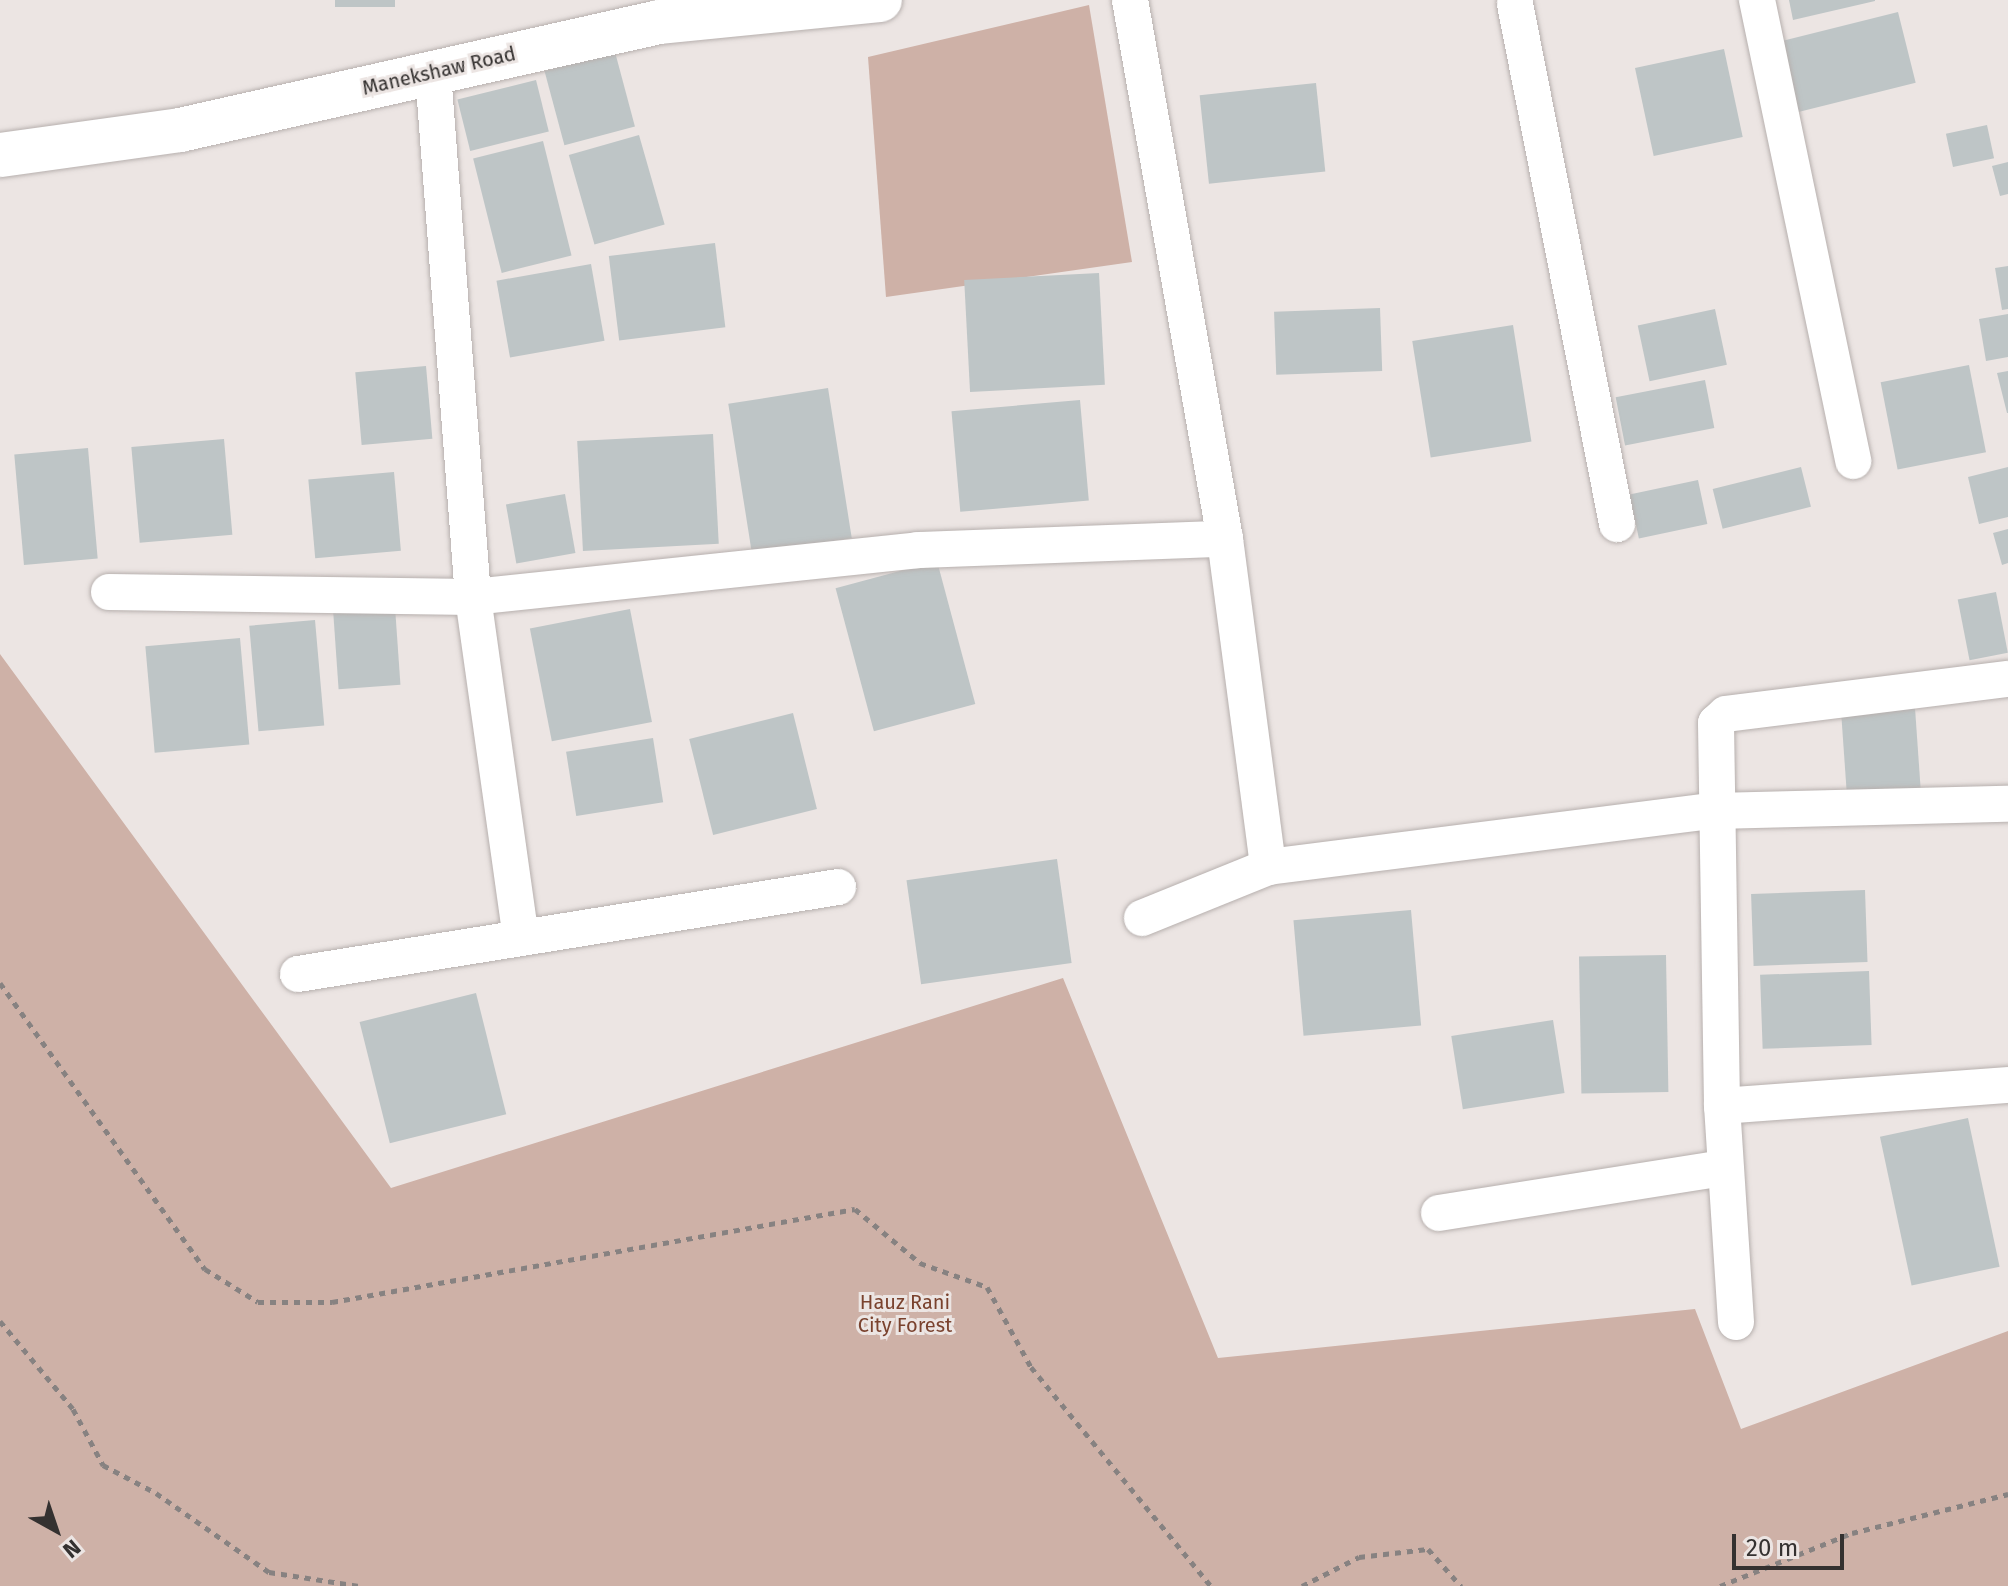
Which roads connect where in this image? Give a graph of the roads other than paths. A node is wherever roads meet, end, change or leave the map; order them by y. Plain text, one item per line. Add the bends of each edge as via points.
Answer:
1 (880, 0) edge
2 (1130, 0) edge
3 (1757, 0) edge
4 (1523, 1) edge
5 (433, 73) junction
6 (0, 155) edge
7 (1853, 461) dead end
8 (1617, 524) dead end
9 (1225, 539) junction
10 (109, 592) dead end
11 (473, 597) junction
12 (2008, 679) edge
13 (2008, 804) edge
14 (1713, 811) junction
15 (1268, 867) junction
16 (838, 887) dead end
17 (1142, 918) dead end
18 (521, 938) junction
19 (298, 974) dead end
20 (2008, 1085) edge
21 (1722, 1106) junction
22 (1724, 1168) junction
23 (1439, 1213) dead end
24 (1736, 1322) dead end

1 - 5 street, Manekshaw Road via 660,22
2 - 9 street
3 - 7 street
4 - 8 street
5 - 6 street, Manekshaw Road via 180,130
5 - 11 street
9 - 11 street via 918,550
9 - 15 street
10 - 11 street
11 - 18 street
12 - 14 street via 1726,714 1713,734
13 - 14 street
14 - 15 street
14 - 21 street
15 - 17 street
16 - 18 street
18 - 19 street
20 - 21 street
21 - 22 street
22 - 23 street
22 - 24 street

